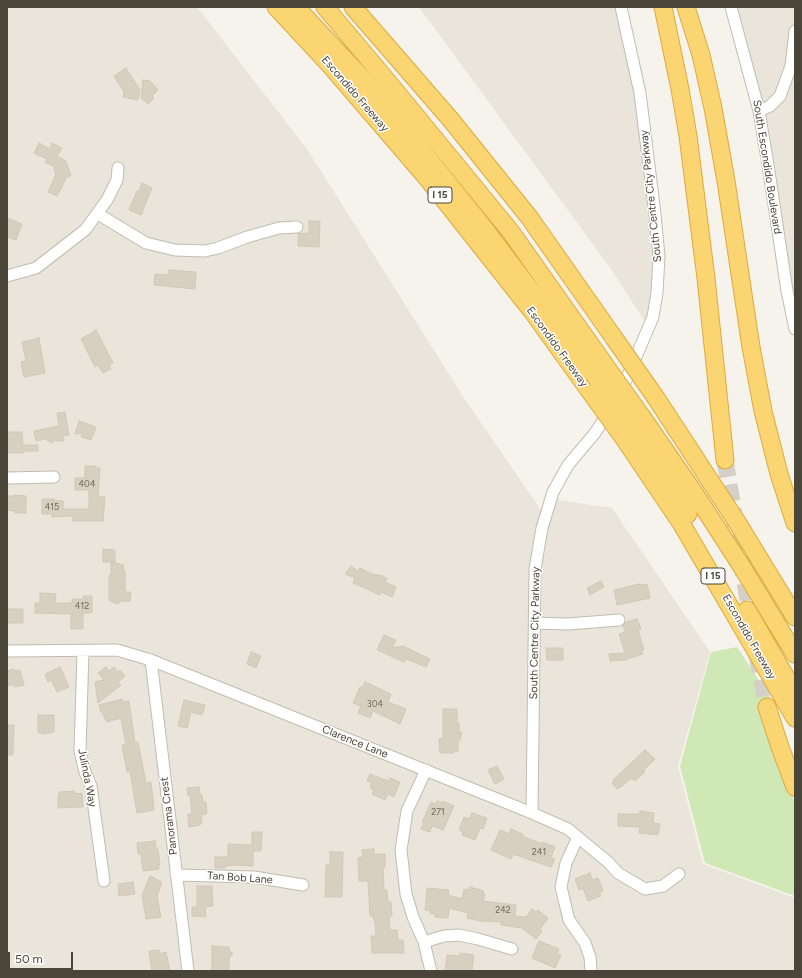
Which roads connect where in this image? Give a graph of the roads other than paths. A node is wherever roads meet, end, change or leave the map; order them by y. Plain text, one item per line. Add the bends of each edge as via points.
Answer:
1 (276, 7) edge
2 (296, 7) edge
3 (325, 7) edge
4 (353, 7) edge
5 (622, 7) edge
6 (663, 7) edge
7 (686, 7) edge
8 (731, 7) edge
9 (795, 31) edge
10 (793, 59) edge
11 (759, 111) junction
12 (118, 168) dead end
13 (98, 214) junction
14 (297, 227) dead end
15 (7, 276) edge
16 (795, 329) edge
17 (598, 368) junction
18 (632, 428) junction
19 (725, 460) tunnel mouth
20 (54, 477) dead end
21 (7, 478) edge
22 (795, 523) edge
23 (795, 617) edge
24 (619, 620) dead end
25 (535, 623) junction
26 (7, 651) edge
27 (83, 651) junction
28 (795, 654) edge
29 (151, 660) junction
30 (795, 693) edge
31 (767, 707) tunnel mouth
32 (795, 718) edge
33 (426, 770) junction
34 (795, 787) edge
35 (532, 813) junction
36 (578, 837) junction
37 (678, 874) dead end
38 (176, 875) junction
39 (104, 881) dead end
40 (304, 885) dead end
41 (424, 942) junction
42 (512, 949) dead end
43 (188, 971) edge
44 (431, 971) edge
45 (591, 971) edge

1 - 18 highway, Escondido Freeway / I 15, bridge via 427,178 532,311 591,393
2 - 17 highway via 376,93
3 - 17 highway via 511,232
4 - 23 highway, bridge via 451,120 529,217 656,398
5 - 25 street, South Centre City Parkway via 640,93 659,256 657,293 653,316 619,396 595,433 568,466 553,492 542,528 535,569
6 - 19 highway via 688,136
7 - 22 highway via 701,55 713,108 763,412
8 - 11 street, South Escondido Boulevard
9 - 10 street
10 - 11 street via 780,96 770,106
11 - 16 street, South Escondido Boulevard
12 - 13 street via 117,180
13 - 14 street via 146,243 175,250 205,251 279,228
13 - 15 street via 85,230 36,268
17 - 18 highway, bridge
18 - 28 highway via 695,494
18 - 30 highway via 667,479 739,596
18 - 32 highway, Escondido Freeway / I 15 via 682,523
20 - 21 street
24 - 25 street via 568,624
25 - 35 street, South Centre City Parkway
26 - 27 street, Clarence Lane
27 - 29 street, Clarence Lane via 117,650
27 - 39 street, Julinda Way via 80,751 91,786
29 - 33 street, Clarence Lane
29 - 38 street, Panorama Crest
31 - 34 highway
33 - 35 street, Clarence Lane
33 - 41 street via 407,811 401,850 406,894
35 - 36 street, Clarence Lane via 568,829
36 - 37 street, Clarence Lane via 618,873 645,889 662,886
36 - 45 street via 566,863 561,887 569,920 585,944 590,957
38 - 40 street, Tan Bob Lane via 254,877
38 - 43 street, Panorama Crest
41 - 42 street via 459,935
41 - 44 street

